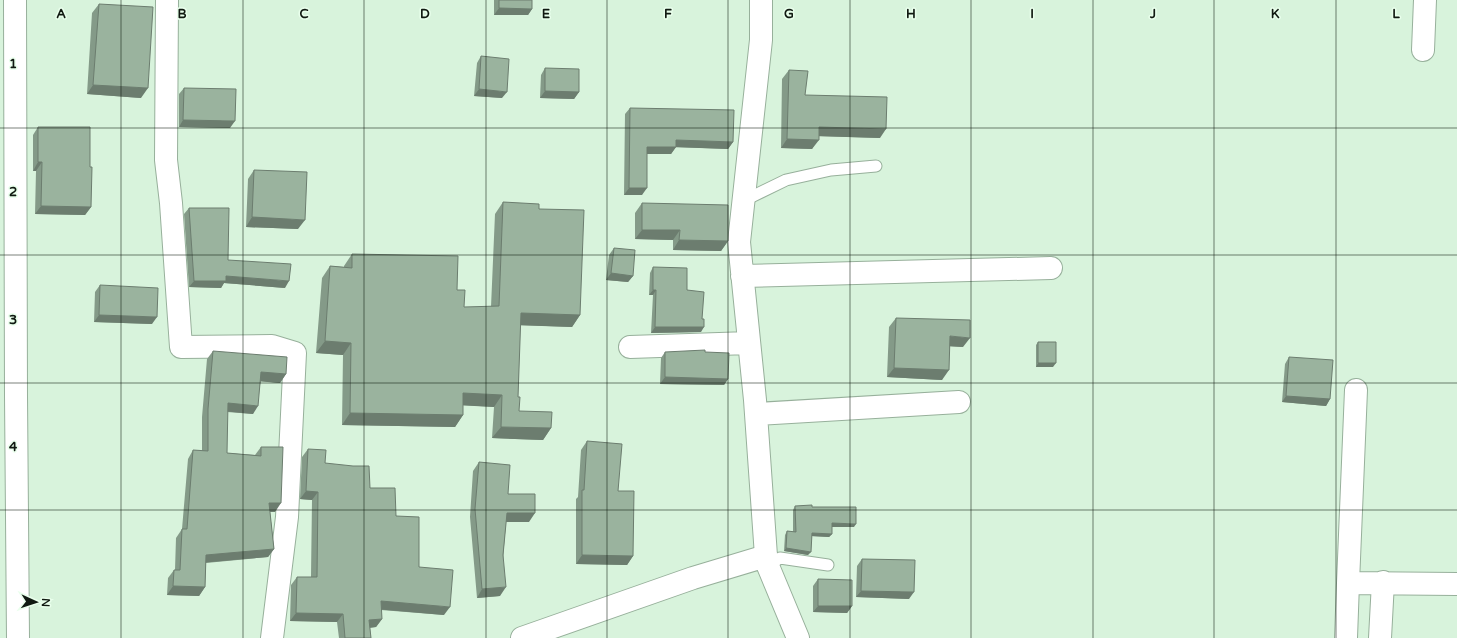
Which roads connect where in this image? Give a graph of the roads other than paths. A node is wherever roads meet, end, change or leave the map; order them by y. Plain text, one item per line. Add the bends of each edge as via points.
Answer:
1 (15, 0) edge
2 (167, 0) edge
3 (762, 0) edge
4 (1425, 0) edge
5 (1423, 50) dead end
6 (876, 166) dead end
7 (743, 201) junction
8 (1051, 268) dead end
9 (742, 276) junction
10 (749, 343) junction
11 (630, 347) dead end
12 (1356, 390) dead end
13 (959, 402) dead end
14 (756, 414) junction
15 (767, 561) junction
16 (828, 564) dead end
17 (1383, 582) junction
18 (1348, 583) junction
19 (1457, 584) edge
20 (18, 638) edge
21 (272, 638) edge
22 (522, 638) edge
23 (798, 638) edge
24 (1346, 638) edge
25 (1380, 638) edge

1 - 20 street
2 - 21 street via 166,160 181,347 272,346 295,353 287,517
3 - 7 street via 762,40
4 - 5 street
6 - 7 lane via 831,170 786,180
7 - 9 street via 739,242
8 - 9 street
9 - 10 street
10 - 11 street
10 - 14 street
12 - 18 street
13 - 14 street
14 - 15 street
15 - 16 lane via 780,558
15 - 22 street via 693,578
15 - 23 street
17 - 18 street
17 - 19 street
17 - 25 street
18 - 24 street

